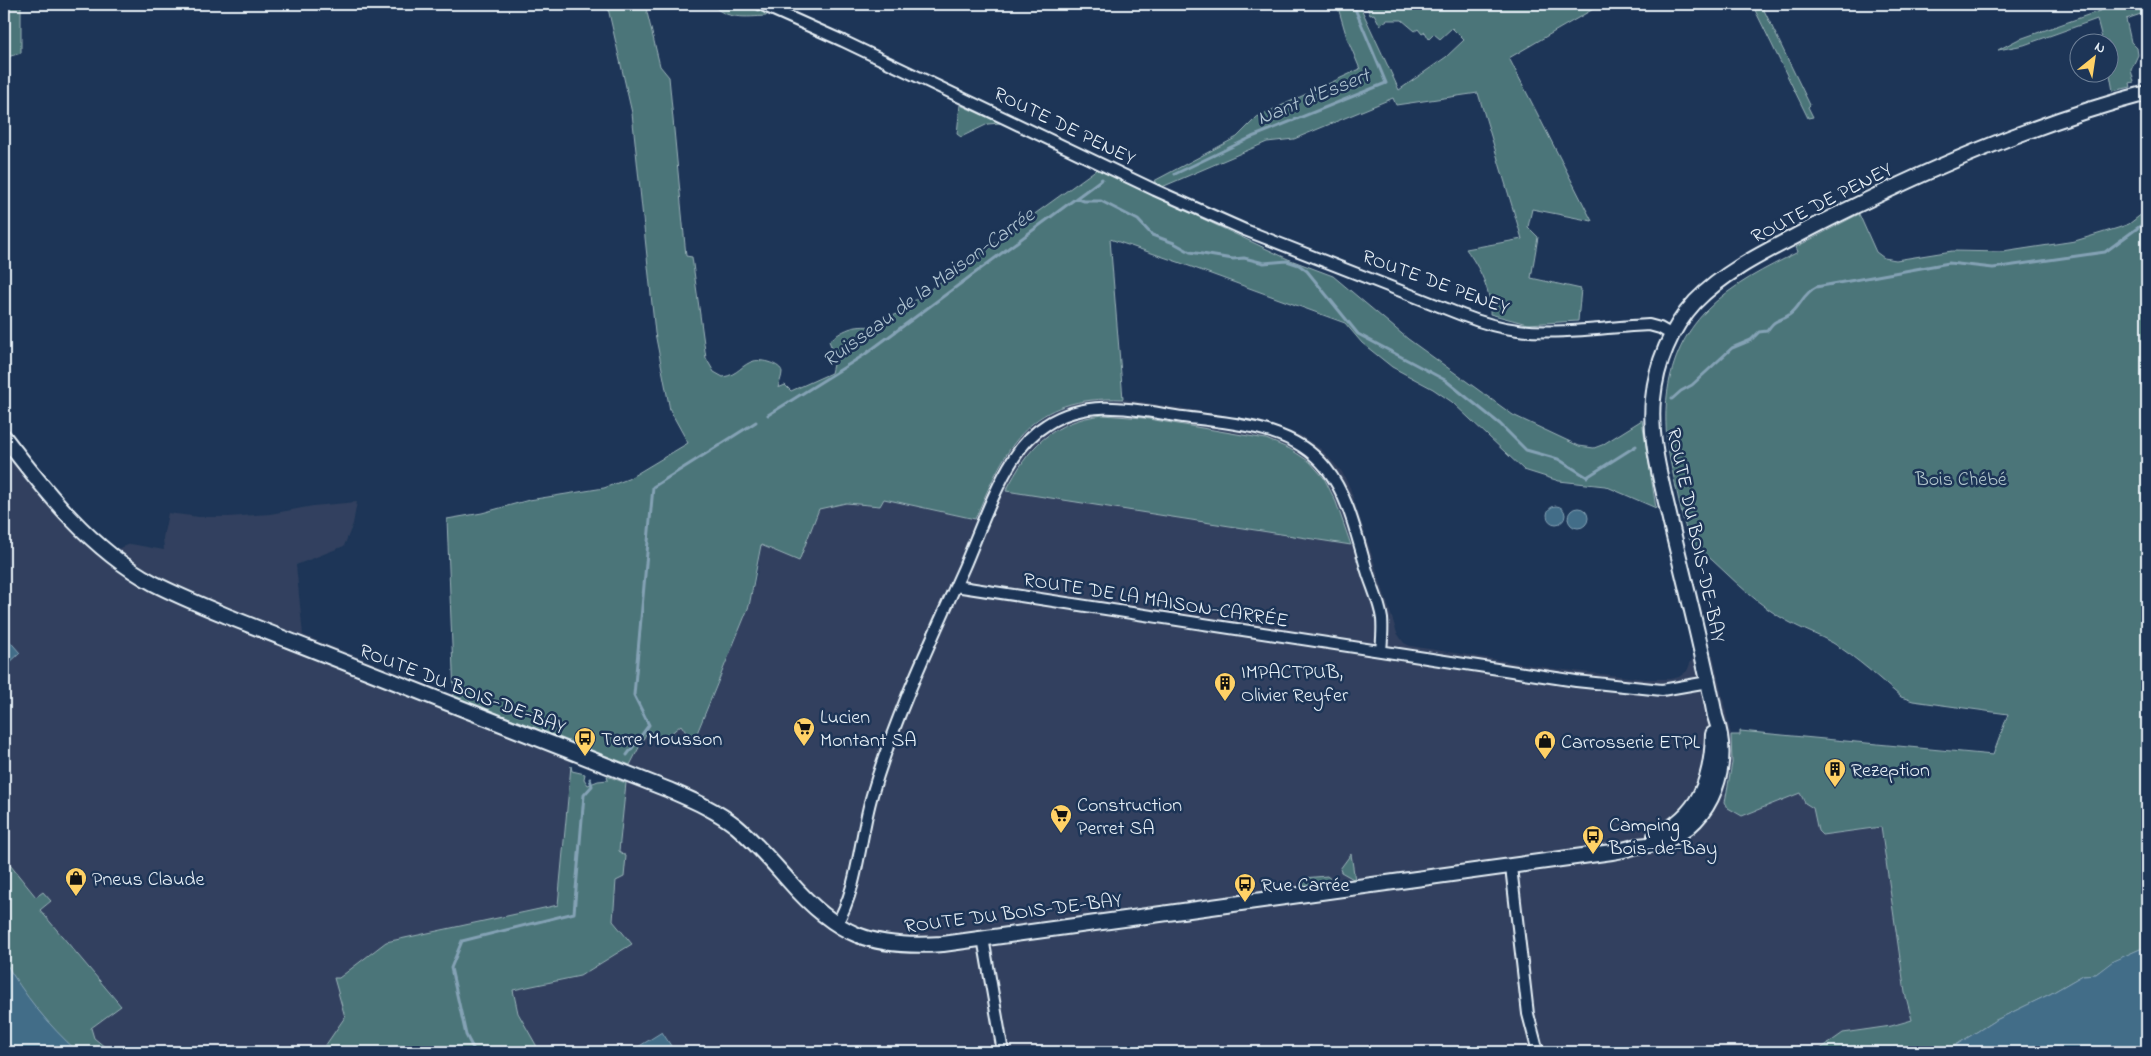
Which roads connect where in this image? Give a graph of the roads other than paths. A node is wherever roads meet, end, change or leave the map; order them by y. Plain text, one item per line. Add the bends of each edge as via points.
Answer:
1 (760, 4) edge
2 (2147, 93) edge
3 (1672, 335) junction
4 (4, 437) edge
5 (955, 586) junction
6 (1381, 650) junction
7 (1708, 682) junction
8 (1511, 866) junction
9 (836, 925) junction
10 (983, 938) junction
11 (1003, 1052) edge
12 (1538, 1052) edge

1 - 3 street, ROUTE DE PENEY via 1245,230 1462,315 1516,330 1560,332 1649,325
2 - 3 main road, ROUTE DE PENEY via 1999,141 1858,205 1725,276 1691,307
3 - 7 main road, ROUTE DU BOIS-DE-BAY via 1662,355 1654,390 1654,434 1662,483
4 - 9 main road, ROUTE DU BOIS-DE-BAY via 76,523 104,549 151,582 237,620 706,806 751,840 809,903
5 - 6 street, ROUTE DE LA MAISON-CARRÉE
5 - 6 street via 1006,472 1018,451 1032,436 1065,415 1092,408 1125,408 1268,431 1300,444 1322,463 1344,499 1382,616
5 - 9 street via 881,766 866,816 848,901
6 - 7 street, ROUTE DE LA MAISON-CARRÉE via 1650,690 1672,690
7 - 8 main road, ROUTE DU BOIS-DE-BAY via 1720,731 1720,777 1711,798 1695,821 1680,834 1652,846
8 - 10 main road, ROUTE DU BOIS-DE-BAY
8 - 12 street via 1528,1014
9 - 10 main road, ROUTE DU BOIS-DE-BAY via 870,940 899,945 943,944
10 - 11 street

